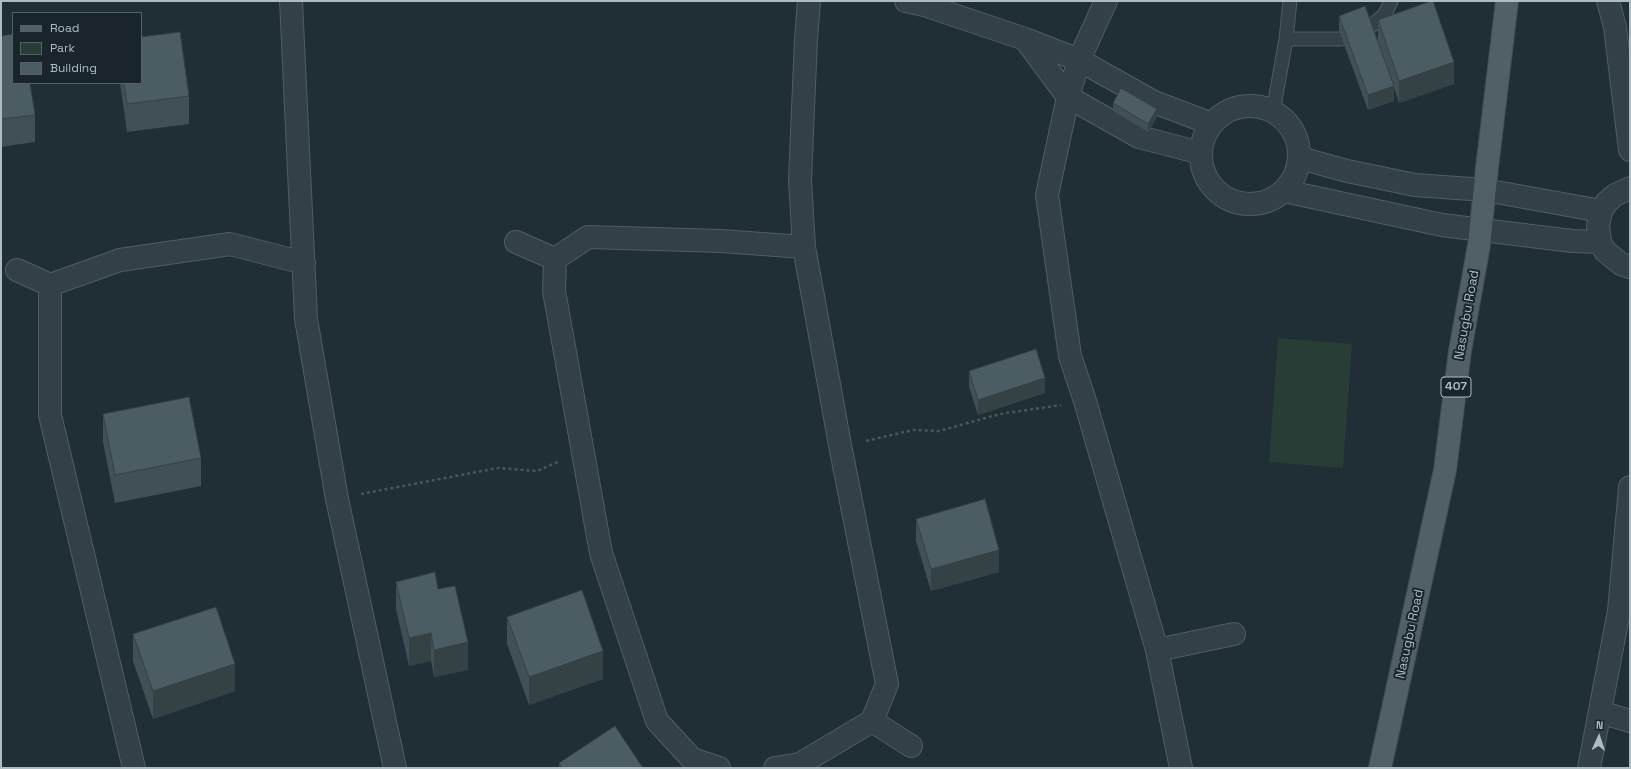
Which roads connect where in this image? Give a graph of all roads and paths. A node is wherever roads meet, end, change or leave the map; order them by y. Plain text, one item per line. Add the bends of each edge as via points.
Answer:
1 (291, 1) edge
2 (809, 1) edge
3 (906, 1) edge
4 (1106, 1) edge
5 (1290, 1) edge
6 (1391, 1) edge
7 (1507, 1) edge
8 (1608, 1) edge
9 (1623, 19) edge
10 (1368, 29) edge
11 (1286, 38) junction
12 (1025, 39) junction
13 (1342, 39) edge
14 (1079, 60) junction
15 (1068, 97) junction
16 (1273, 112) junction
17 (1212, 124) junction
18 (1630, 150) edge
19 (1201, 153) junction
20 (1300, 158) junction
21 (1630, 188) edge
22 (1485, 190) junction
23 (1284, 191) junction
24 (1601, 211) junction
25 (1481, 230) junction
26 (516, 242) dead end
27 (1600, 242) junction
28 (804, 247) junction
29 (555, 259) junction
30 (304, 263) junction
31 (1630, 267) edge
32 (17, 270) dead end
33 (50, 285) junction
34 (1085, 401) junction
35 (840, 445) junction
36 (584, 451) junction
37 (1630, 487) edge
38 (337, 499) junction
39 (1629, 516) edge
40 (1234, 634) dead end
41 (1157, 650) junction
42 (1600, 712) junction
43 (872, 720) junction
44 (1630, 721) edge
45 (911, 746) dead end
46 (134, 768) edge
47 (395, 768) edge
48 (720, 768) edge
49 (775, 768) edge
50 (1181, 768) edge
51 (1380, 768) edge
52 (1589, 768) edge

1 - 30 street
2 - 28 street via 800,180
3 - 12 street
4 - 14 street
5 - 11 lane
6 - 10 lane via 1385,14
7 - 22 main road, Nasugbu Road / 407
8 - 9 street
9 - 18 street
11 - 13 lane
11 - 16 lane
12 - 14 street
12 - 15 street
14 - 15 street
14 - 17 street via 1154,102
15 - 19 street via 1139,137
15 - 34 street via 1047,195 1070,356
16 - 17 street via 1255,106 1240,107 1226,112
16 - 20 street via 1294,131
17 - 19 street via 1204,138
19 - 23 street via 1203,169 1210,184 1229,200 1246,204 1262,203
20 - 22 street via 1347,171 1416,185
20 - 23 street via 1292,182
21 - 24 street via 1614,195
22 - 24 street
22 - 25 main road, Nasugbu Road / 407
23 - 25 street via 1442,225
24 - 27 street via 1598,226
25 - 27 street
25 - 51 main road, Nasugbu Road / 407 via 1460,351 1445,470
26 - 29 street
27 - 31 street via 1613,258
28 - 29 street via 721,241 588,237
28 - 35 street
29 - 36 street via 554,291
30 - 33 street via 230,244 120,260
30 - 38 street via 306,319
32 - 33 street
33 - 46 street via 50,415
34 - 35 path via 1000,414 939,431 913,430
34 - 41 street
35 - 43 street via 887,684
36 - 38 path via 537,471 498,468
36 - 48 street via 601,553 657,721 692,758
37 - 39 street
38 - 47 street
39 - 42 street via 1620,611
40 - 41 street
41 - 50 street
42 - 44 street
42 - 52 street
43 - 45 street
43 - 49 street via 800,764

